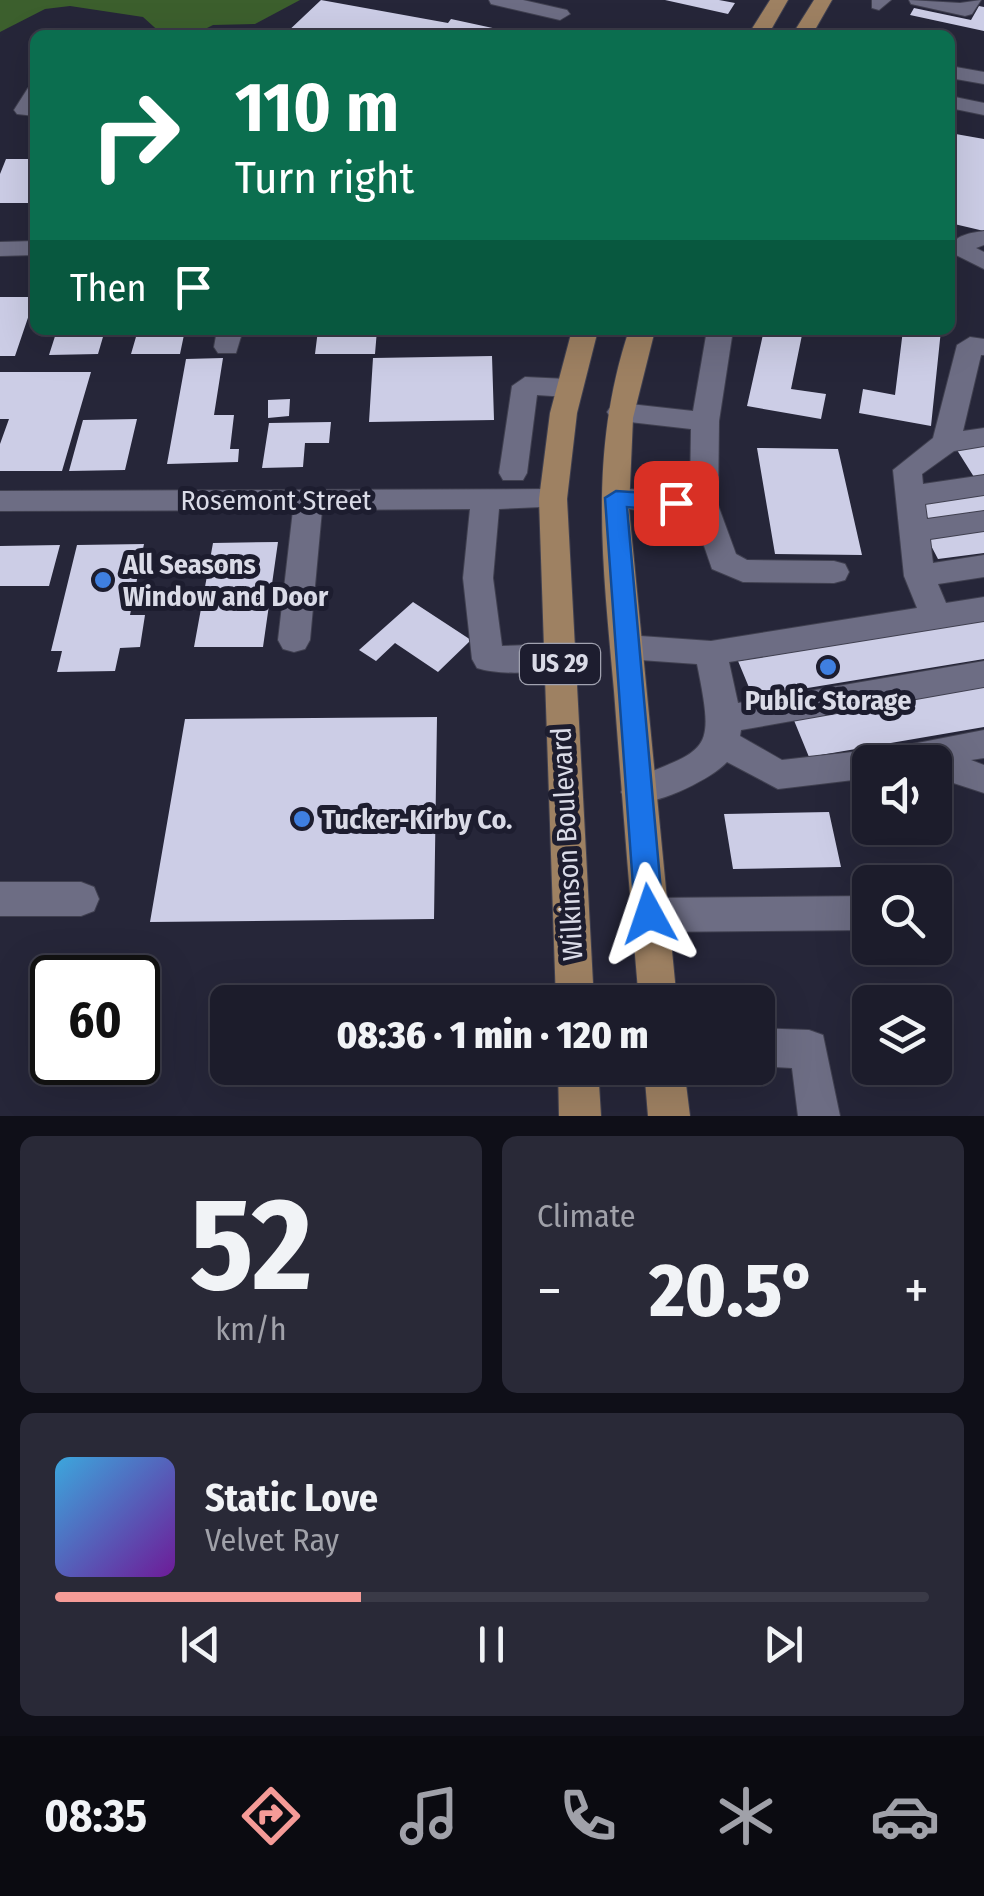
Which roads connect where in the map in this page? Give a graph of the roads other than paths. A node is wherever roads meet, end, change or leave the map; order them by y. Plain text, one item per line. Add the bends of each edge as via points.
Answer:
1 (498, 0) edge
2 (780, 0) edge
3 (822, 0) edge
4 (918, 0) edge
5 (972, 0) edge
6 (560, 14) dead end
7 (761, 30) edge
8 (805, 30) edge
9 (955, 73) edge
10 (984, 78) edge
11 (955, 103) edge
12 (984, 108) edge
13 (984, 238) edge
14 (0, 248) edge
15 (30, 248) edge
16 (955, 248) edge
17 (984, 262) edge
18 (583, 335) edge
19 (641, 335) edge
20 (719, 335) edge
21 (984, 348) edge
22 (567, 388) junction
23 (970, 403) edge
24 (621, 412) junction
25 (705, 421) junction
26 (984, 437) edge
27 (946, 443) junction
28 (556, 454) junction
29 (984, 484) edge
30 (910, 496) junction
31 (553, 498) junction
32 (616, 498) junction
33 (486, 499) junction
34 (0, 500) edge
35 (309, 500) junction
36 (704, 505) junction
37 (984, 521) edge
38 (914, 531) junction
39 (984, 566) edge
40 (834, 572) dead end
41 (919, 576) junction
42 (984, 609) edge
43 (936, 617) junction
44 (294, 640) dead end
45 (626, 647) junction
46 (711, 652) junction
47 (559, 656) junction
48 (984, 674) edge
49 (725, 732) junction
50 (984, 744) edge
51 (952, 754) edge
52 (852, 766) edge
53 (952, 769) edge
54 (984, 779) edge
55 (638, 792) junction
56 (81, 898) dead end
57 (0, 899) edge
58 (852, 913) edge
59 (649, 914) junction
60 (574, 985) edge
61 (656, 985) edge
62 (775, 1048) edge
63 (579, 1085) edge
64 (666, 1085) edge
65 (580, 1116) edge
66 (669, 1116) edge
67 (819, 1116) edge

1 - 6 street
2 - 7 main road
3 - 8 main road
4 - 5 street via 965,10
9 - 10 street
11 - 12 street
13 - 16 street
14 - 15 street
16 - 17 street
18 - 22 main road, Wilkinson Boulevard / US 29
19 - 24 main road, US 29
20 - 25 street
21 - 23 street via 970,346
22 - 28 main road, Wilkinson Boulevard / US 29
22 - 28 street via 525,386 514,462
23 - 27 street
24 - 25 street
24 - 32 main road, US 29
25 - 36 street
26 - 27 street
27 - 30 street via 906,470
28 - 31 main road, Wilkinson Boulevard / US 29
29 - 30 street
30 - 38 street
31 - 33 street, Rosemont Street
31 - 47 main road, Wilkinson Boulevard / US 29
32 - 36 street
32 - 45 main road, US 29
33 - 35 street, Rosemont Street
33 - 47 street via 478,578 488,659
34 - 35 street, Rosemont Street
35 - 44 street
36 - 40 street via 723,561 743,571
37 - 38 street
38 - 41 street
39 - 41 street
41 - 43 street
42 - 43 street
43 - 46 street
45 - 46 street
45 - 55 main road, US 29
46 - 49 street
47 - 60 main road, Wilkinson Boulevard / US 29
48 - 49 street
49 - 52 street via 778,775
49 - 55 street via 712,760
50 - 51 street
53 - 54 street
55 - 59 main road, US 29
56 - 57 street
58 - 59 street
59 - 61 main road, US 29
62 - 67 street via 809,1049
63 - 65 main road
64 - 66 main road

